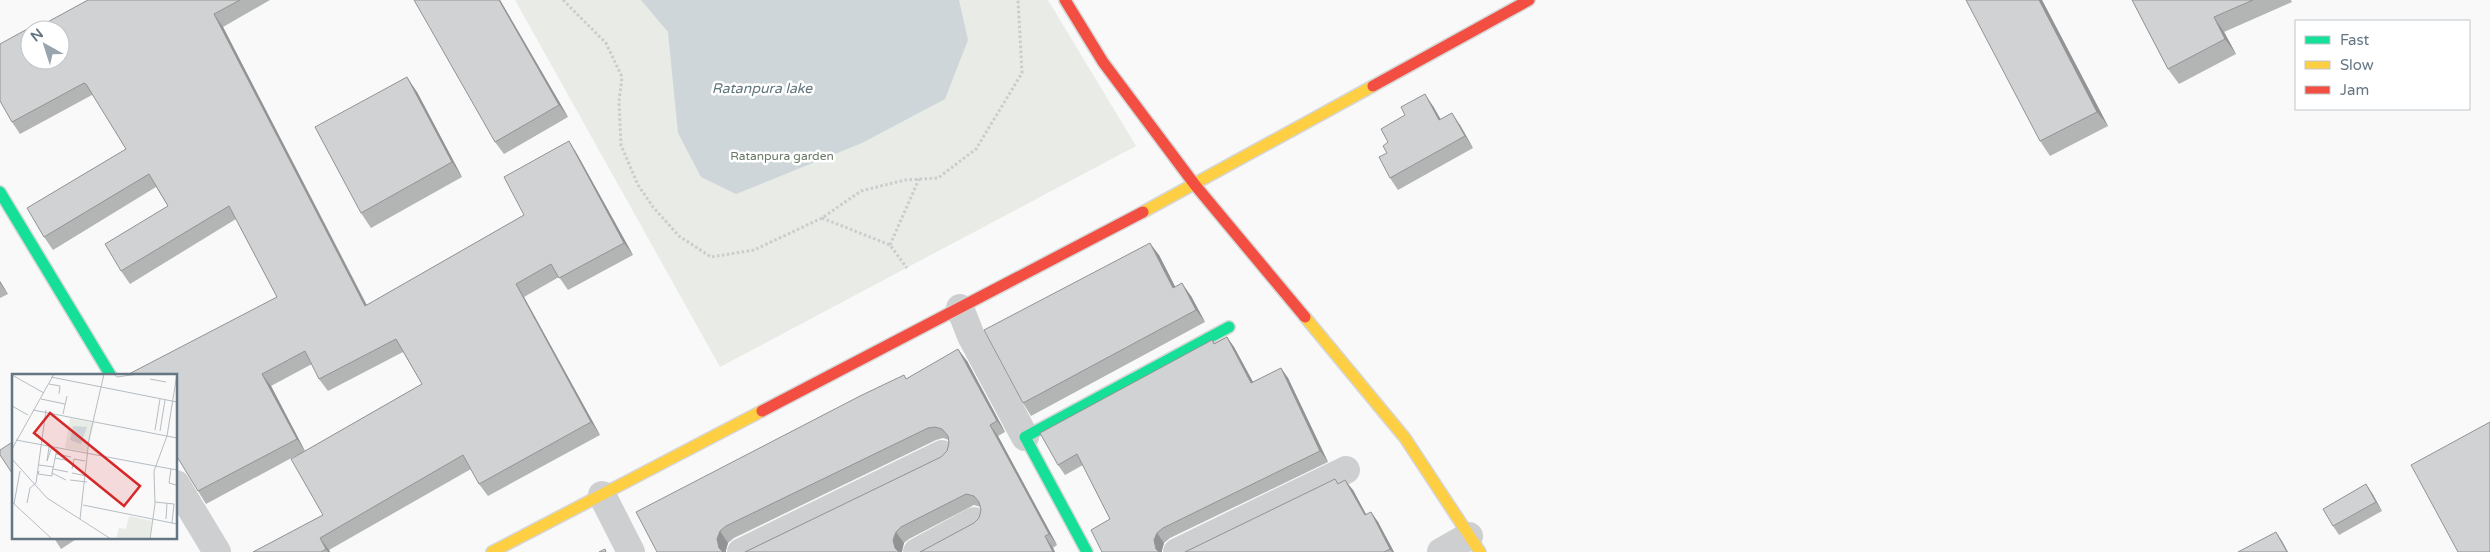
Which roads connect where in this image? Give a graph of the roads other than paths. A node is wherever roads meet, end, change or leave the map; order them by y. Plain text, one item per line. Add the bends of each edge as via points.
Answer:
1 (1065, 0) edge
2 (1529, 0) edge
3 (1195, 185) junction
4 (0, 192) edge
5 (960, 308) junction
6 (1229, 327) dead end
7 (110, 374) edge
8 (1025, 437) junction
9 (942, 454) edge
10 (1346, 470) dead end
11 (178, 487) edge
12 (602, 495) junction
13 (974, 521) edge
14 (1474, 544) edge
15 (217, 552) edge
16 (492, 552) edge
17 (631, 552) edge
18 (741, 552) edge
19 (917, 552) edge
20 (1087, 552) edge
21 (1176, 552) edge
22 (1441, 552) edge

1 - 3 street via 1103,62
2 - 3 street
3 - 5 street
3 - 14 street via 1405,438
4 - 7 street
5 - 8 street via 971,336
5 - 12 street
6 - 8 street
8 - 20 street
9 - 18 street
10 - 21 street
11 - 15 street
12 - 16 street
12 - 17 street
13 - 19 street
14 - 22 street

